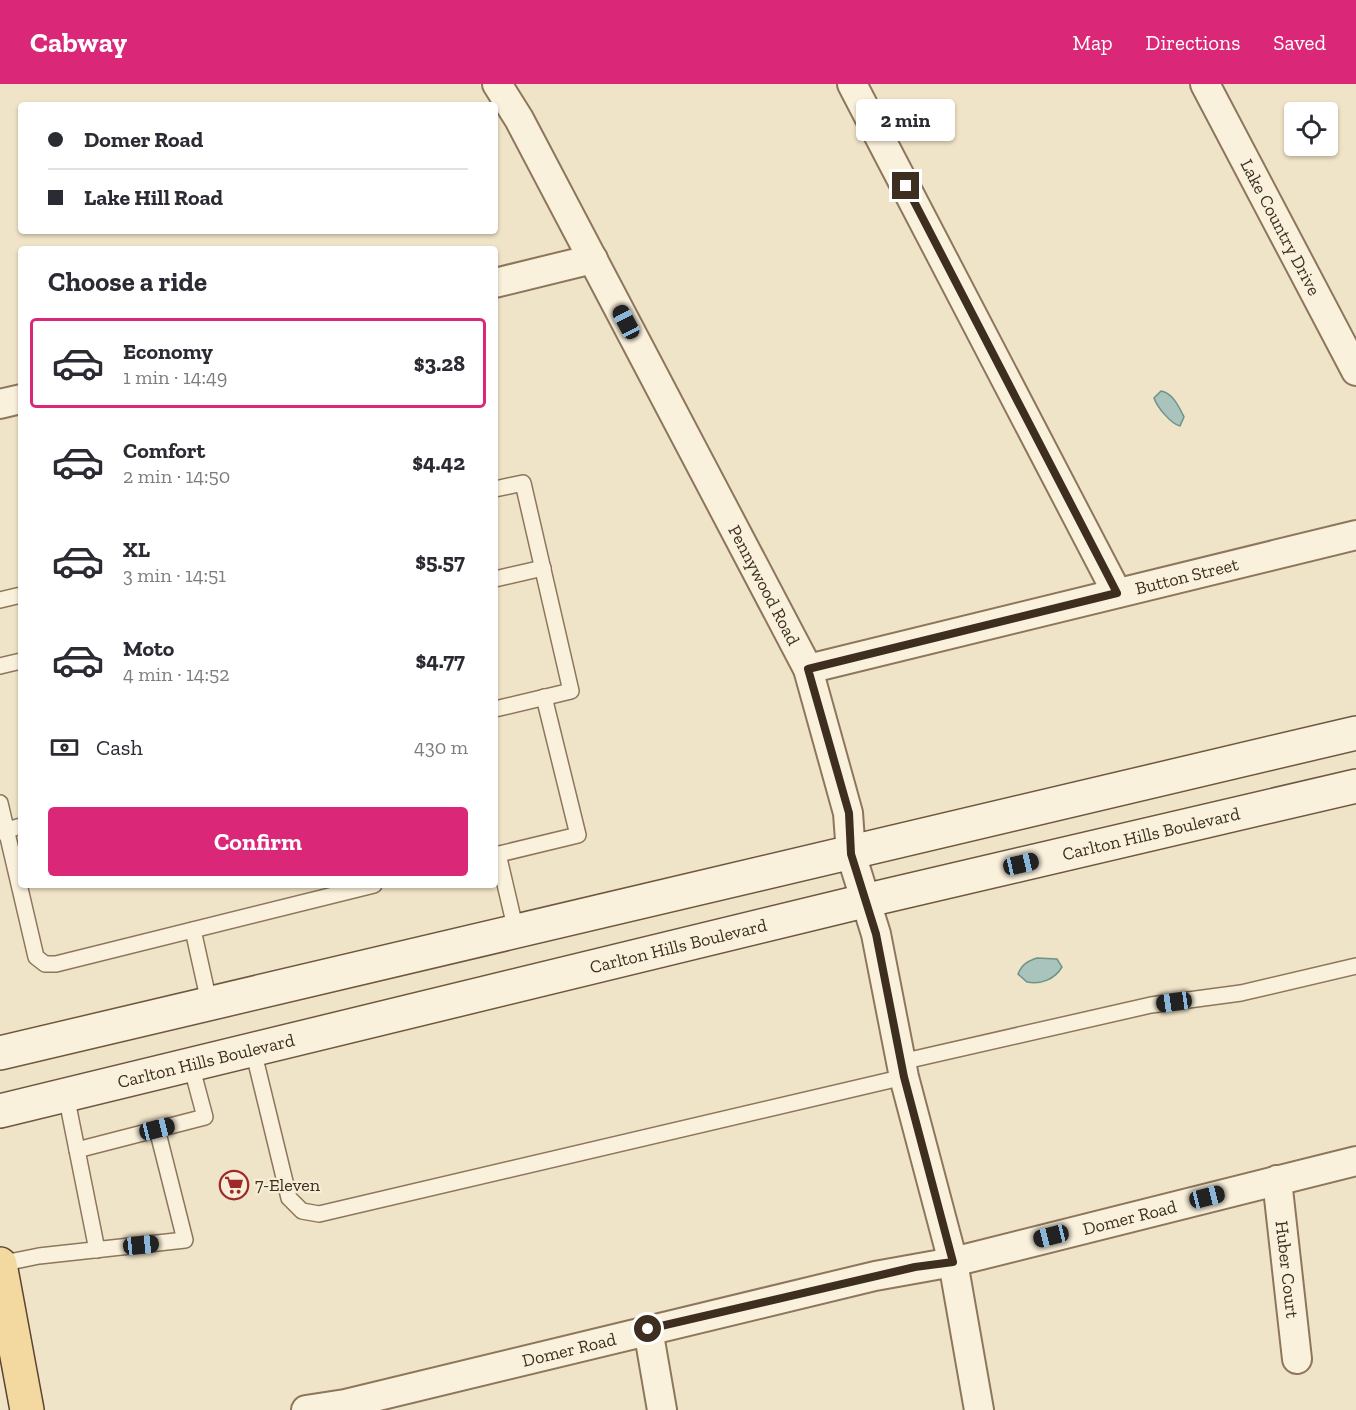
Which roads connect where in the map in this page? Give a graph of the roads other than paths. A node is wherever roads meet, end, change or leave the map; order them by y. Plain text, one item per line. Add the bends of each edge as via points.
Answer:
1 (497, 84) edge
2 (852, 84) edge
3 (1205, 84) edge
4 (593, 259) junction
5 (498, 282) edge
6 (1356, 371) edge
7 (18, 400) edge
8 (0, 404) edge
9 (498, 488) edge
10 (1356, 535) edge
11 (543, 568) junction
12 (498, 578) edge
13 (1117, 593) junction
14 (18, 596) edge
15 (0, 600) edge
16 (18, 662) edge
17 (0, 666) edge
18 (808, 669) junction
19 (544, 697) junction
20 (498, 708) edge
21 (1356, 733) edge
22 (1356, 786) edge
23 (0, 803) edge
24 (9, 829) edge
25 (851, 854) junction
26 (498, 855) edge
27 (498, 859) edge
28 (18, 872) edge
29 (21, 888) edge
30 (362, 888) edge
31 (864, 901) junction
32 (193, 930) junction
33 (516, 932) junction
34 (1356, 966) edge
35 (209, 1002) junction
36 (253, 1050) junction
37 (0, 1053) edge
38 (191, 1065) junction
39 (903, 1070) junction
40 (66, 1095) junction
41 (0, 1112) edge
42 (157, 1129) junction
43 (77, 1150) junction
44 (1356, 1161) edge
45 (1277, 1180) junction
46 (97, 1250) junction
47 (953, 1262) junction
48 (0, 1264) edge
49 (648, 1329) junction
50 (1297, 1359) dead end
51 (346, 1407) edge
52 (27, 1410) edge
53 (306, 1410) edge
54 (662, 1410) edge
55 (979, 1410) edge

1 - 4 street, Pennywood Road
2 - 13 street
3 - 6 street, Lake Country Drive
4 - 5 street
4 - 18 street, Pennywood Road
7 - 8 street
9 - 11 lane via 523,483
10 - 13 street, Button Street
11 - 12 lane
11 - 19 lane via 571,691
13 - 18 street, Button Street
14 - 15 lane
16 - 17 lane
18 - 25 street, Pennywood Road via 849,813
19 - 20 lane
19 - 26 lane via 578,835
21 - 25 street
22 - 31 street, Carlton Hills Boulevard
23 - 24 lane
24 - 28 lane
25 - 31 street, Pennywood Road
25 - 33 street
27 - 33 lane
29 - 32 lane via 40,961 56,964
30 - 32 lane
31 - 36 street, Carlton Hills Boulevard
31 - 39 street, Pennywood Road via 876,934
32 - 35 lane
33 - 35 street
34 - 39 lane via 1241,993 1151,1005
35 - 37 street
36 - 38 street, Carlton Hills Boulevard
36 - 39 lane via 289,1198 302,1211 319,1214
38 - 40 street, Carlton Hills Boulevard
38 - 42 lane via 205,1117
39 - 47 street, Pennywood Road
40 - 41 street, Carlton Hills Boulevard
40 - 43 lane
42 - 43 lane
42 - 46 lane via 185,1240
43 - 46 lane
44 - 45 street, Domer Road
45 - 47 street, Domer Road
45 - 50 street, Huber Court
46 - 48 lane
47 - 49 street, Domer Road via 915,1267
47 - 55 street, Pennywood Road
48 - 52 main road
49 - 51 street, Domer Road
49 - 54 street
51 - 53 street, Domer Road

